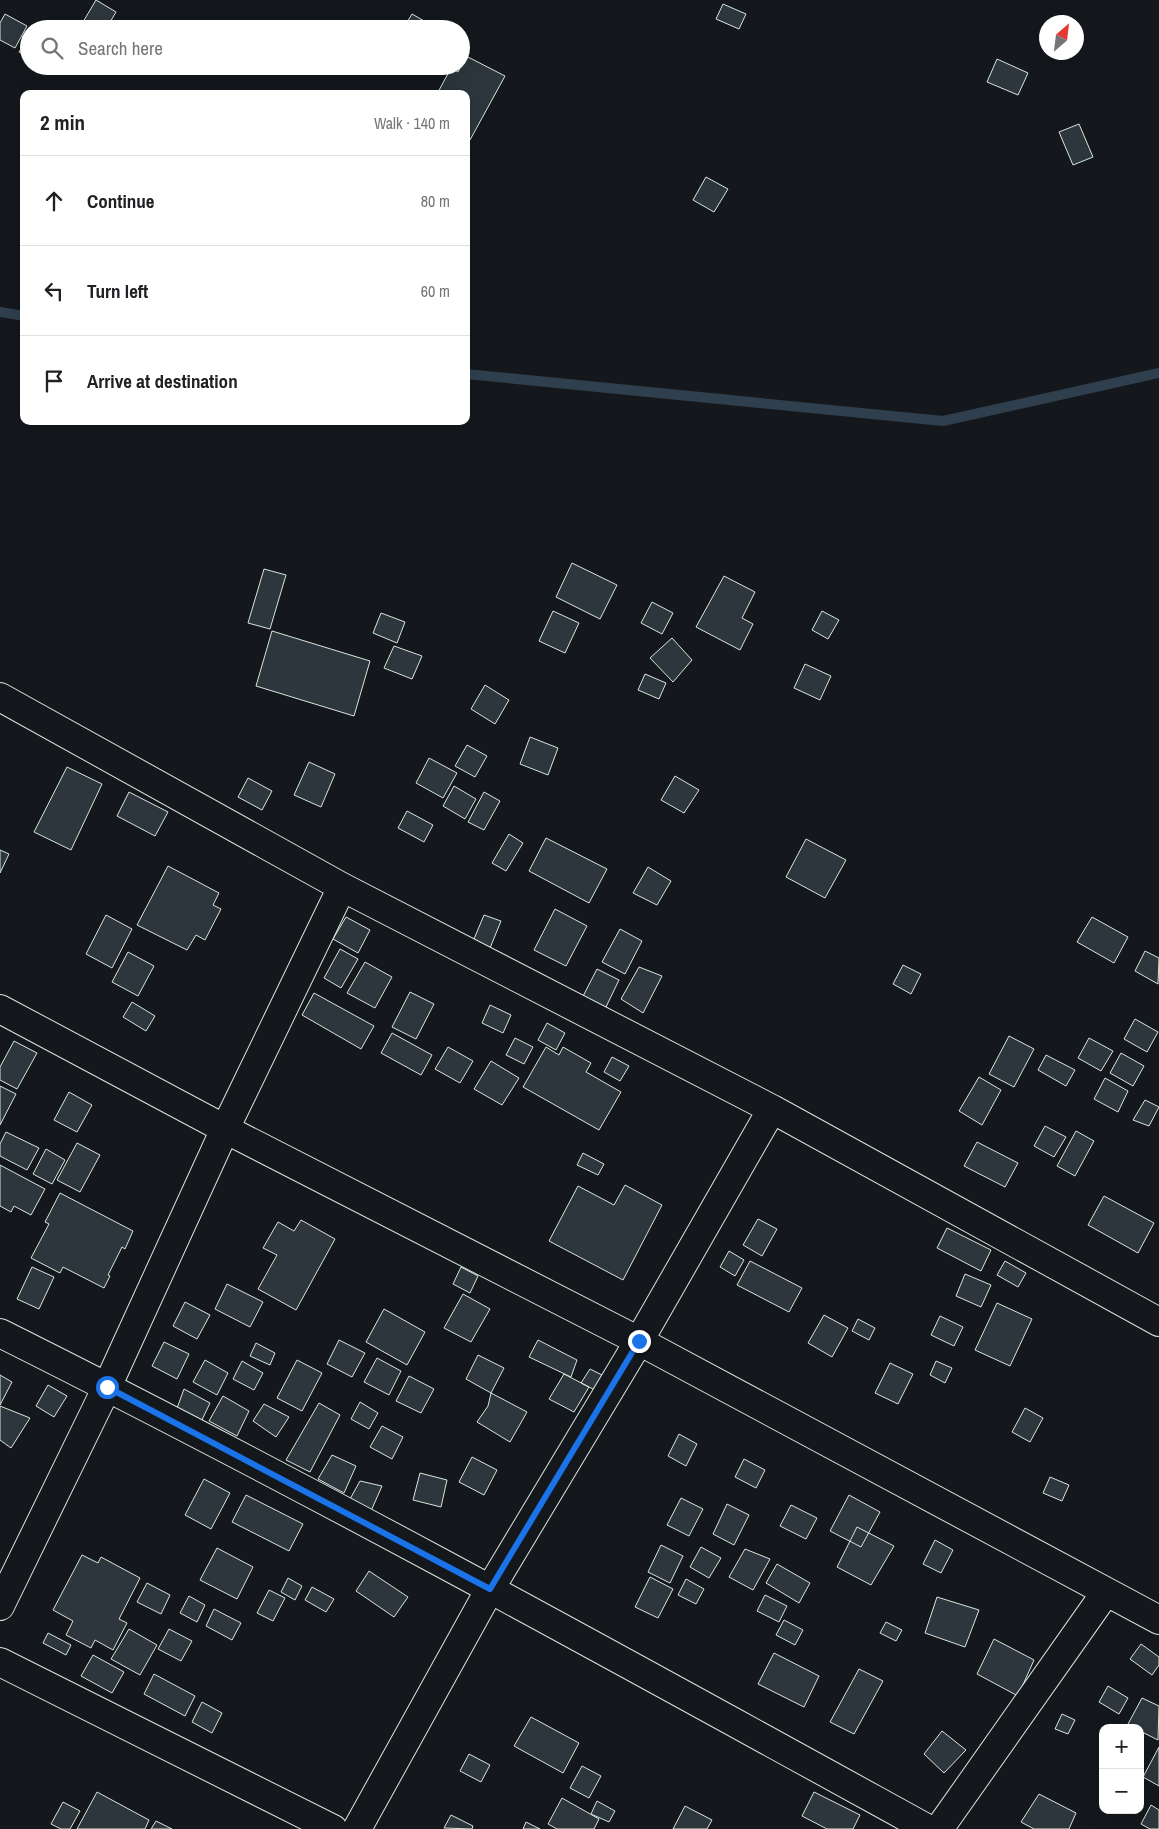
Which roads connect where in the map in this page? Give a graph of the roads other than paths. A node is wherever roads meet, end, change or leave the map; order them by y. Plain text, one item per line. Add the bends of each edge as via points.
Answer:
1 (0, 697) edge
2 (342, 887) junction
3 (0, 1009) edge
4 (772, 1109) junction
5 (225, 1129) junction
6 (1159, 1322) edge
7 (0, 1333) edge
8 (639, 1341) junction
9 (107, 1387) junction
10 (490, 1589) junction
11 (1106, 1592) junction
12 (0, 1606) edge
13 (1159, 1620) edge
14 (0, 1662) edge
15 (333, 1829) edge
16 (357, 1829) edge
17 (928, 1829) edge
18 (939, 1829) edge

1 - 2 street
2 - 4 street
2 - 5 street
3 - 5 street
4 - 6 street
4 - 8 street
5 - 8 street
5 - 9 street
7 - 9 street
8 - 10 street
8 - 11 street
9 - 10 street
9 - 12 street
10 - 16 street
10 - 17 street
11 - 13 street
11 - 18 street
14 - 15 street

